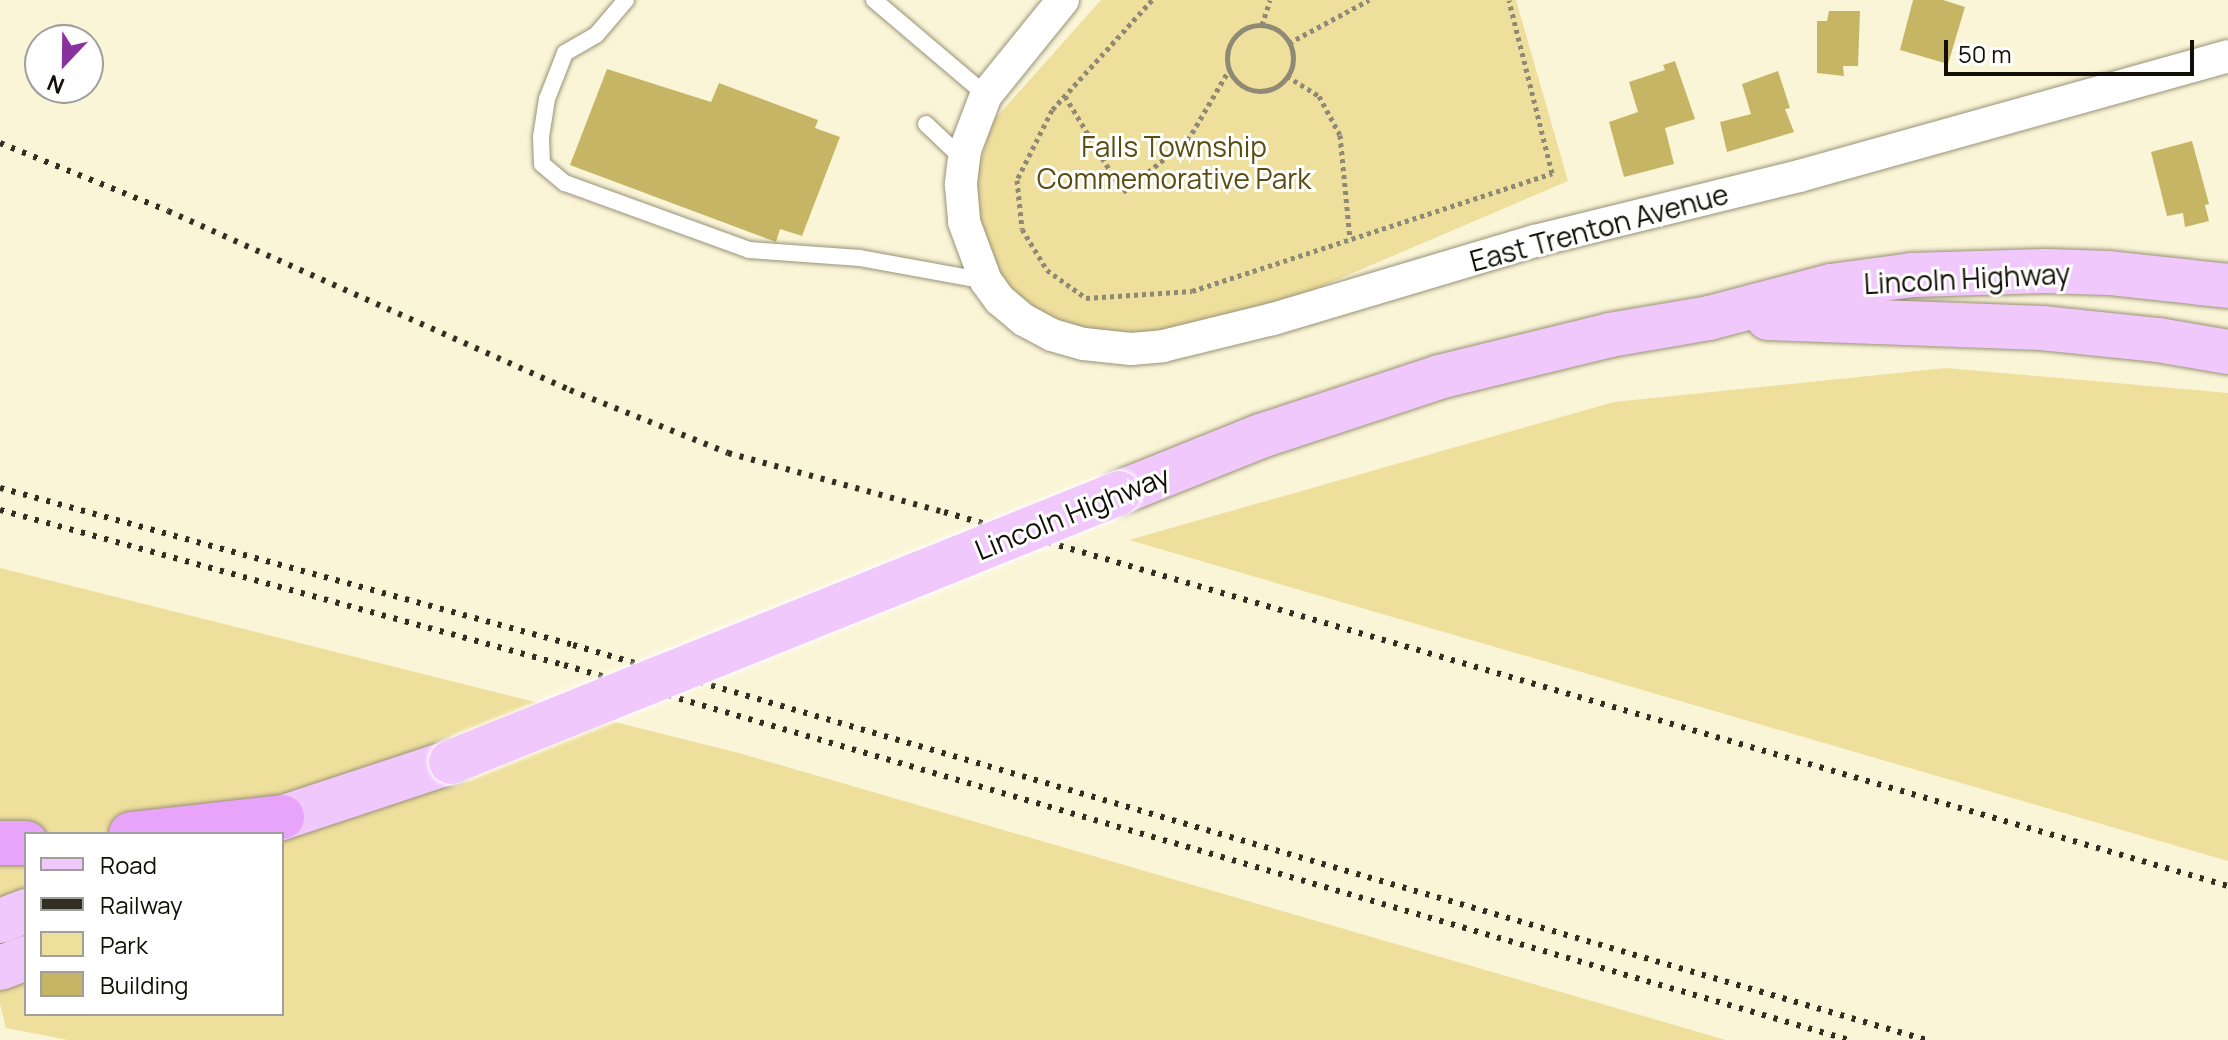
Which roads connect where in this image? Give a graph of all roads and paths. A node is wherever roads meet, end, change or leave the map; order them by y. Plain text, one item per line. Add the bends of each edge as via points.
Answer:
1 (626, 0) edge
2 (874, 0) edge
3 (1063, 0) edge
4 (1152, 0) edge
5 (1270, 0) edge
6 (1369, 0) edge
7 (1509, 0) edge
8 (1262, 25) junction
9 (1289, 44) junction
10 (2228, 56) edge
11 (1229, 70) junction
12 (1287, 76) junction
13 (986, 95) junction
14 (1065, 96) junction
15 (926, 124) dead end
16 (964, 160) junction
17 (1350, 239) junction
18 (986, 281) junction
19 (2228, 286) edge
20 (1709, 318) junction
21 (2228, 352) edge
22 (282, 831) edge
23 (232, 832) edge
24 (0, 843) edge
25 (24, 843) edge
26 (24, 912) edge
27 (0, 921) edge
28 (24, 959) edge
29 (0, 968) edge

1 - 18 lane via 596,35 565,53 547,99 542,164 565,183 749,250 860,258
2 - 13 lane
3 - 13 street
4 - 14 path
5 - 8 path
6 - 9 path
7 - 17 path via 1552,173
8 - 9 path via 1282,34
8 - 11 path via 1241,30 1233,39
9 - 12 path via 1292,66
10 - 18 street, East Trenton Avenue via 1163,346 1131,349 1052,335 1024,320
11 - 12 path via 1251,90 1272,89
11 - 14 path via 1188,140 1123,192
12 - 17 path via 1319,96 1340,135
13 - 16 street
14 - 17 path via 1052,110 1017,180 1022,229 1047,270 1086,298 1192,291
15 - 16 lane
16 - 18 street via 964,222
19 - 20 main road, Lincoln Highway via 2093,272 1912,275 1831,286
20 - 21 main road, Lincoln Highway via 2042,328
20 - 22 main road, Lincoln Highway, bridge via 1581,341 1439,377 1261,436
22 - 23 highway
24 - 25 highway
26 - 27 main road
28 - 29 main road

